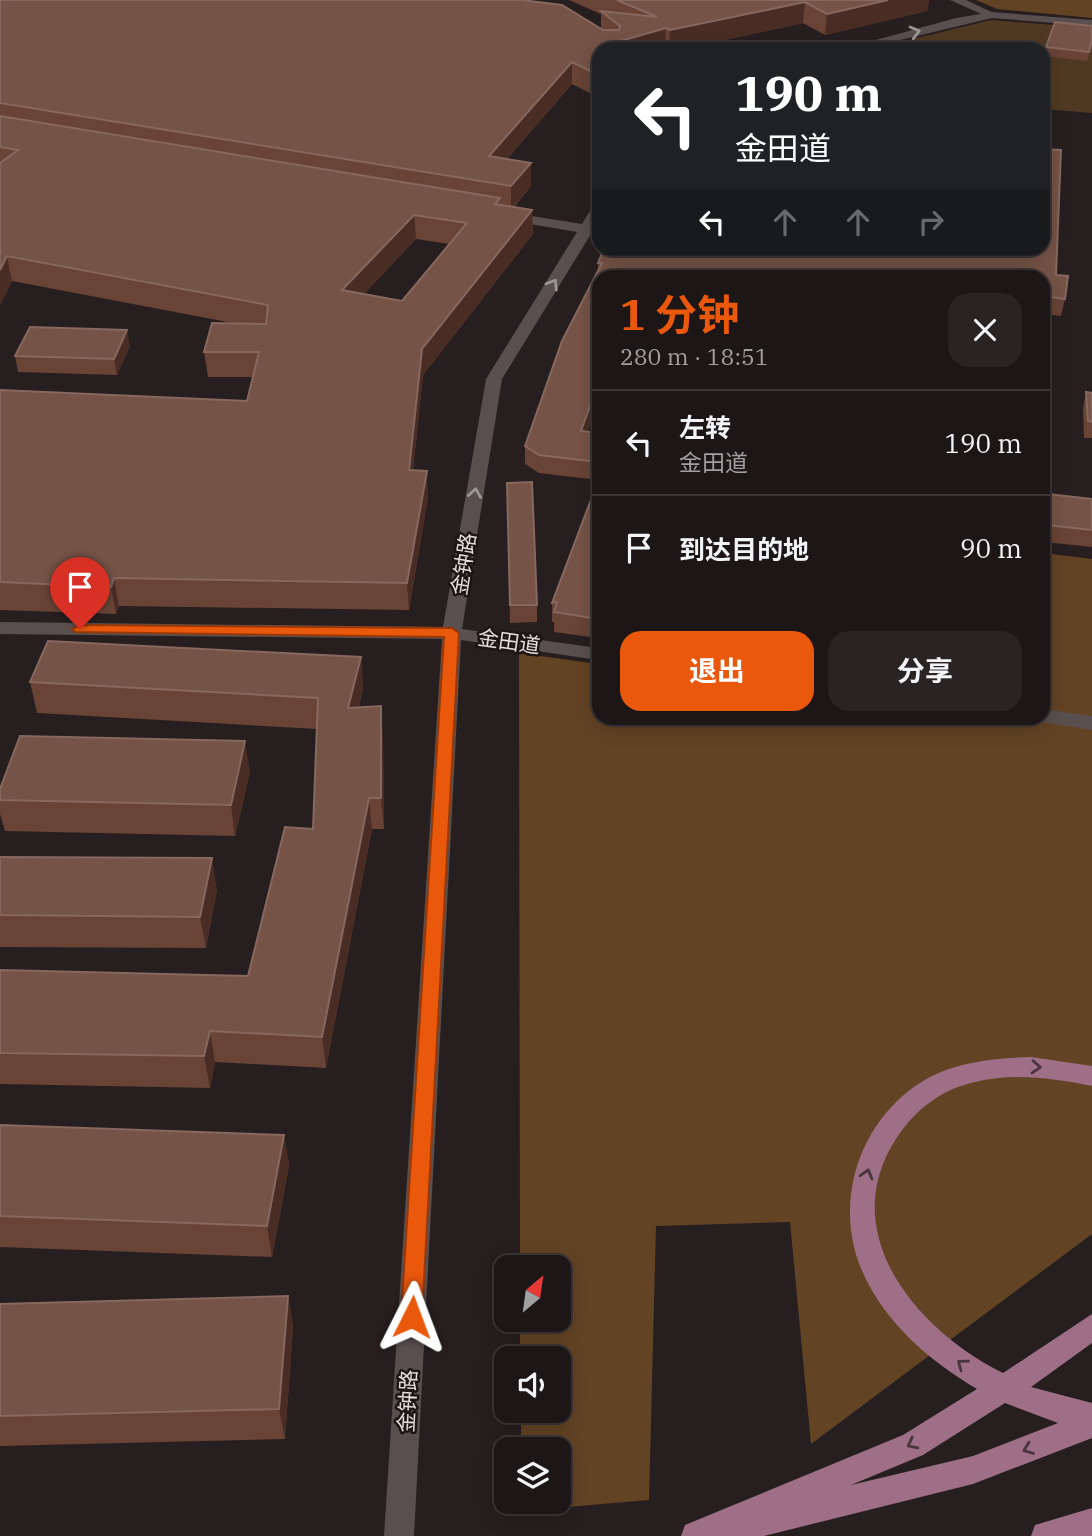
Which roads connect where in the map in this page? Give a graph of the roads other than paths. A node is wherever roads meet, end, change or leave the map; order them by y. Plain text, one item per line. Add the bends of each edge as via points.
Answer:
1 (956, 0) edge
2 (992, 15) junction
3 (1092, 23) edge
4 (876, 42) edge
5 (491, 213) edge
6 (592, 220) edge
7 (587, 229) junction
8 (0, 628) edge
9 (452, 633) junction
10 (592, 653) edge
11 (1050, 717) edge
12 (1092, 723) edge
13 (1092, 1076) edge
14 (1092, 1327) edge
15 (1092, 1417) edge
16 (1092, 1424) edge
17 (1092, 1523) edge
18 (399, 1536) edge
19 (696, 1536) edge
20 (703, 1536) edge
21 (1046, 1536) edge

1 - 2 street
2 - 3 street
4 -> 2 street
5 - 7 street
6 - 7 street, 金钟路
9 -> 7 street, 金钟路 via 494,379
8 - 9 street, 金田道
9 - 10 street, 金田道
9 - 18 street, 金钟路
11 - 12 street
15 -> 13 main road via 1016,1396 964,1367 914,1323 879,1277 864,1237 862,1192 872,1156 888,1125 931,1087 980,1069 1019,1066
14 -> 19 main road via 1040,1366 913,1445
16 -> 20 main road via 973,1470
17 - 21 main road

